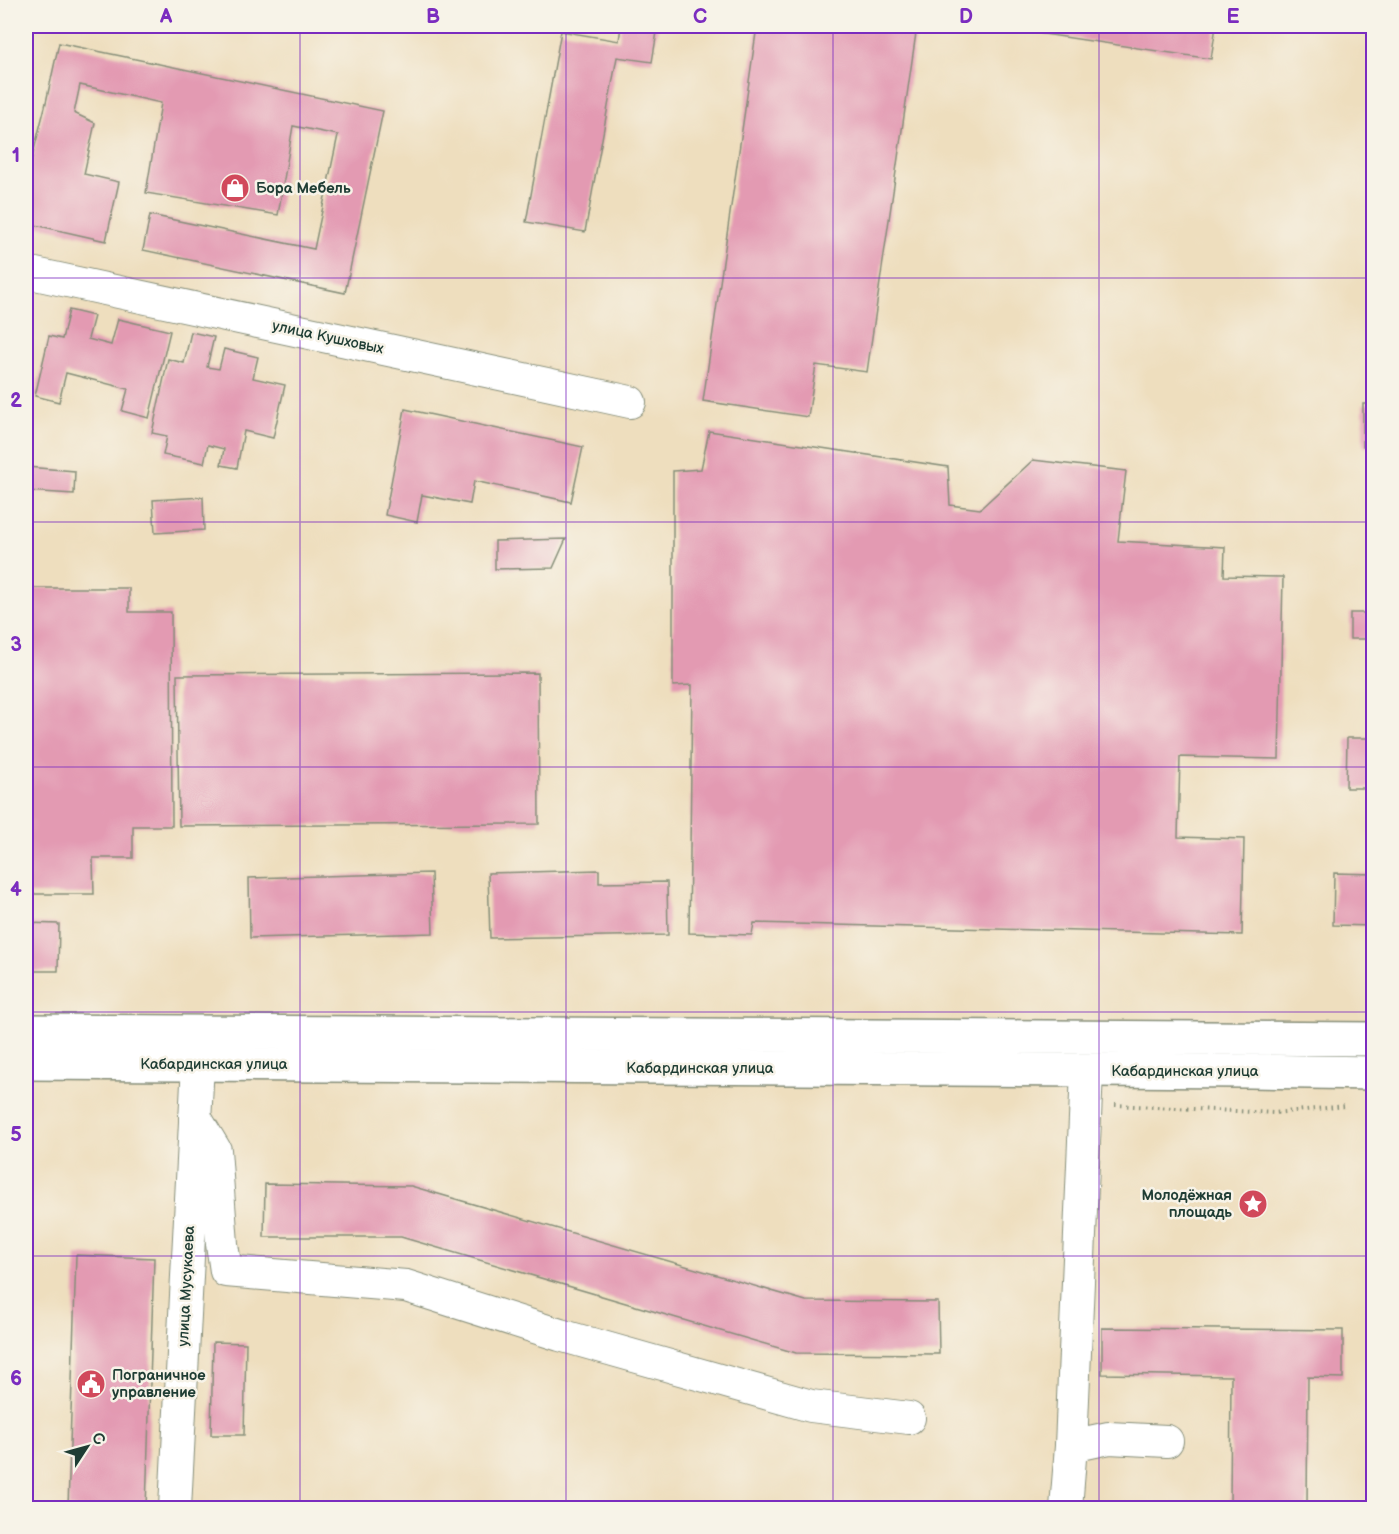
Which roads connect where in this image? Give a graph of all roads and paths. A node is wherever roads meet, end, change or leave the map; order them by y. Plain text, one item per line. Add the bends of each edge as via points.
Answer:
1 (26, 272) edge
2 (630, 402) dead end
3 (26, 1031) edge
4 (1374, 1039) edge
5 (197, 1048) junction
6 (26, 1063) edge
7 (1087, 1071) junction
8 (1374, 1073) edge
9 (1085, 1103) junction
10 (1353, 1105) dead end
11 (195, 1116) junction
12 (909, 1418) dead end
13 (1167, 1441) dead end
14 (1071, 1446) junction
15 (175, 1509) edge
16 (1066, 1509) edge

1 - 2 street, улица Кушховых
3 - 5 main road, Кабардинская улица
4 - 5 main road, Кабардинская улица
5 - 6 main road, Кабардинская улица
5 - 7 main road, Кабардинская улица
5 - 11 street, улица Мусукаева
7 - 8 main road, Кабардинская улица
7 - 9 street
9 - 10 path via 1274,1113
9 - 14 street
11 - 12 street via 215,1150 226,1271 406,1286 560,1335 811,1406
11 - 15 street, улица Мусукаева
13 - 14 street via 1109,1438
14 - 16 street

